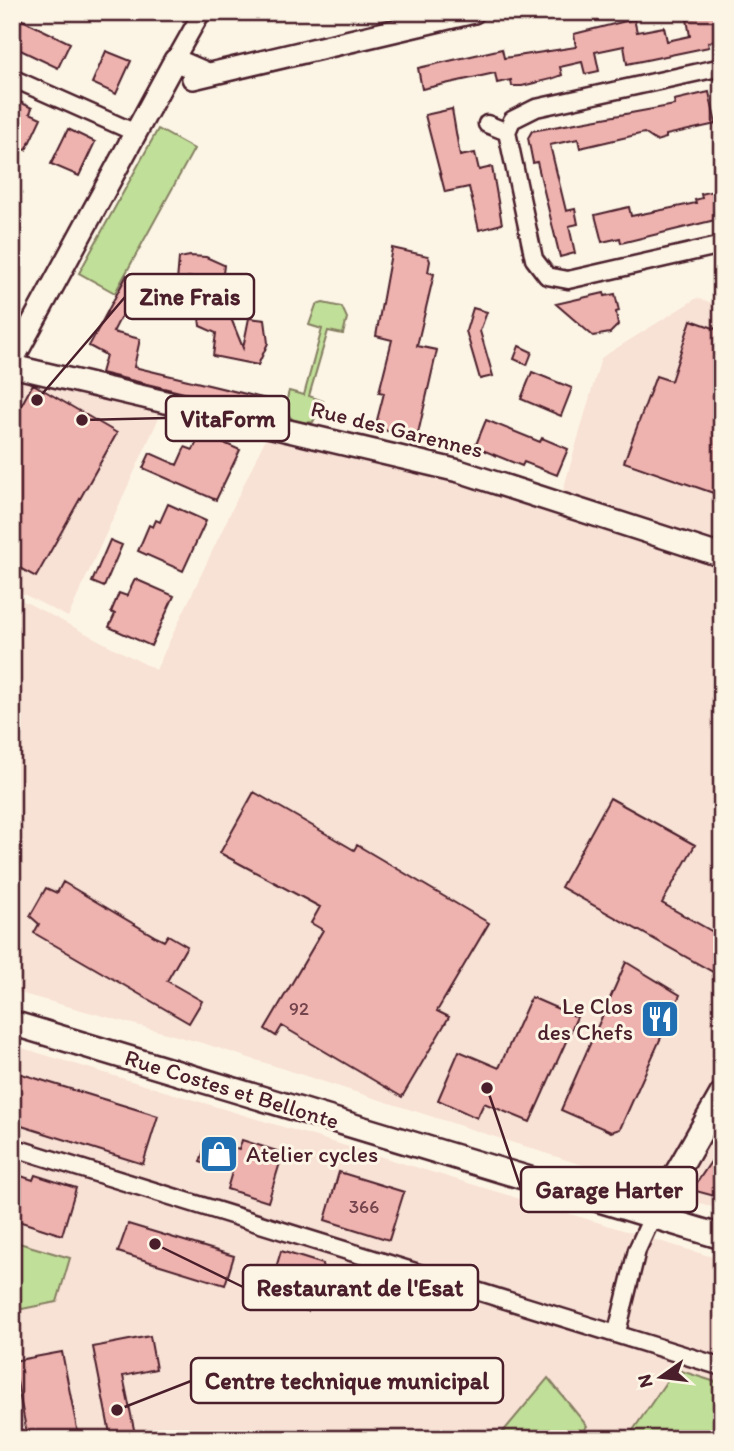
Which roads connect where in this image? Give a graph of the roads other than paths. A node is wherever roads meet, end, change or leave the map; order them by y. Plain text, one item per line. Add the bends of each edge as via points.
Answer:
1 (202, 12) edge
2 (474, 12) edge
3 (176, 60) junction
4 (722, 67) edge
5 (205, 73) junction
6 (12, 78) edge
7 (165, 79) junction
8 (488, 124) dead end
9 (136, 132) junction
10 (507, 132) junction
11 (722, 246) edge
12 (12, 364) edge
13 (722, 556) edge
14 (12, 1023) edge
15 (722, 1094) edge
16 (12, 1147) edge
17 (653, 1215) junction
18 (722, 1237) edge
19 (617, 1332) junction
20 (722, 1367) edge

1 - 3 street
2 - 5 street
3 - 5 street
3 - 7 street
4 - 10 street via 536,108 512,120
5 - 7 street
6 - 9 street
7 - 9 street
8 - 10 street
9 - 12 street
10 - 11 street via 534,259 547,276 568,280
12 - 13 street, Rue des Garennes via 459,471
14 - 17 main road, Rue Costes et Bellonte
15 - 17 main road
16 - 19 street
17 - 18 main road, Rue Costes et Bellonte
17 - 19 street via 637,1250
19 - 20 street

